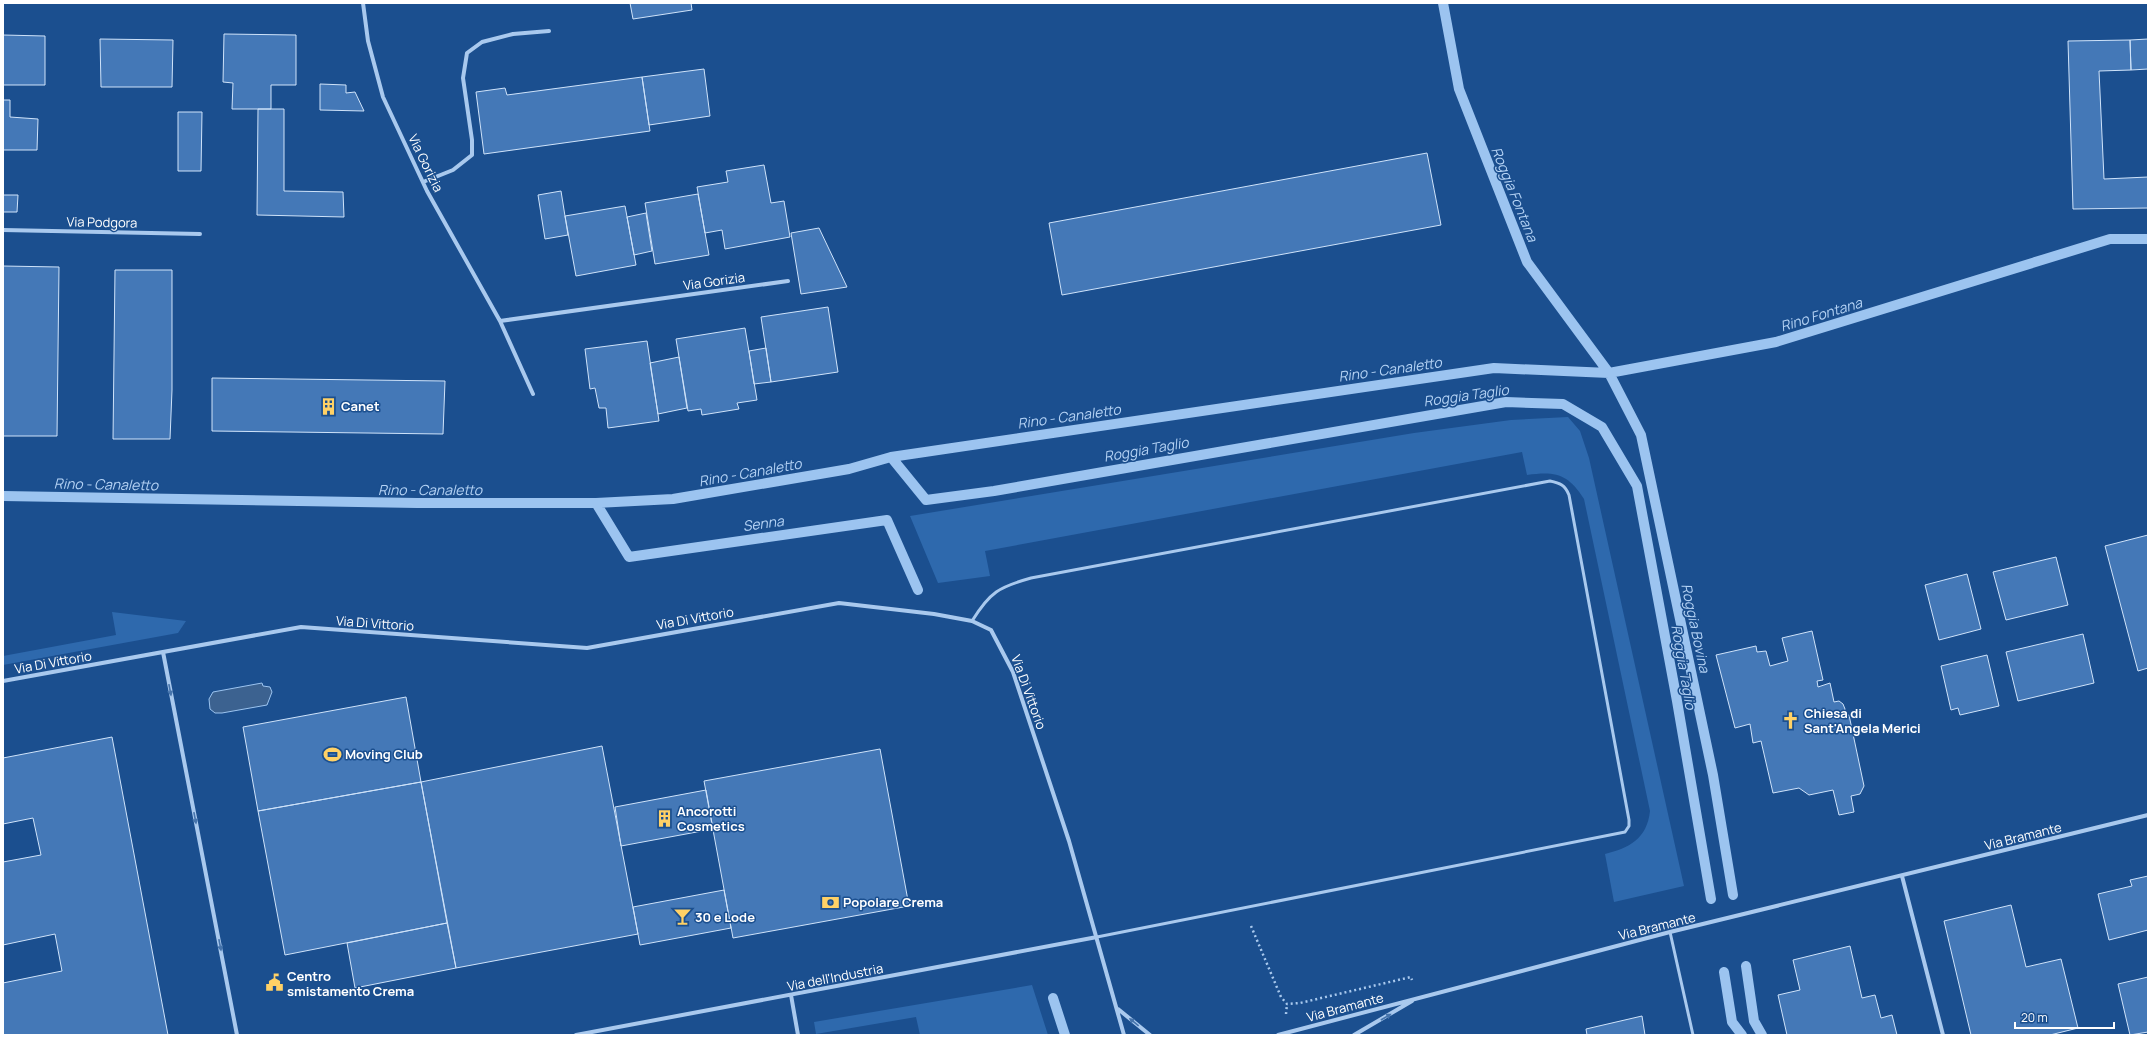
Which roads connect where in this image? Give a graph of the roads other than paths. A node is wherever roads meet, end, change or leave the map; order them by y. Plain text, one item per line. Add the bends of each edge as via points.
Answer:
1 (363, 3) edge
2 (549, 31) dead end
3 (423, 182) junction
4 (3, 230) edge
5 (200, 234) dead end
6 (788, 281) dead end
7 (500, 321) junction
8 (533, 394) dead end
9 (972, 621) junction
10 (163, 652) junction
11 (3, 681) edge
12 (2148, 815) edge
13 (1902, 876) junction
14 (1670, 932) junction
15 (1097, 937) junction
16 (791, 995) junction
17 (1418, 998) junction
18 (1118, 1009) junction
19 (237, 1035) edge
20 (576, 1035) edge
21 (798, 1035) edge
22 (1124, 1035) edge
23 (1150, 1035) edge
24 (1278, 1035) edge
25 (1354, 1035) edge
26 (1693, 1035) edge
27 (1943, 1035) edge

1 - 3 street, Via Gorizia via 368,41 383,97
2 - 3 street via 513,34 482,42 467,53 463,78 472,155 453,170
3 - 7 street, Via Gorizia
4 - 5 street, Via Podgora
6 - 7 street, Via Gorizia
7 - 8 street, Via Gorizia
9 - 10 street, Via Di Vittorio via 839,603 587,648 301,627
9 - 15 street, Via Di Vittorio via 991,630 1013,672
9 - 15 lane via 984,601 998,589 1031,578 1550,481 1559,482 1566,488 1629,826 1625,832
10 - 11 street, Via Di Vittorio
10 -> 19 street
12 - 13 street, Via Bramante
13 - 14 street, Via Bramante
13 - 27 street
14 - 17 street, Via Bramante
14 - 26 lane
15 - 16 street, Via dell'Industria
15 - 18 street, Via Di Vittorio
16 - 20 street, Via dell'Industria
16 - 21 street
17 - 24 street, Via Bramante
25 -> 17 street, Via Bramante
18 - 22 street, Via Di Vittorio
23 -> 18 street

